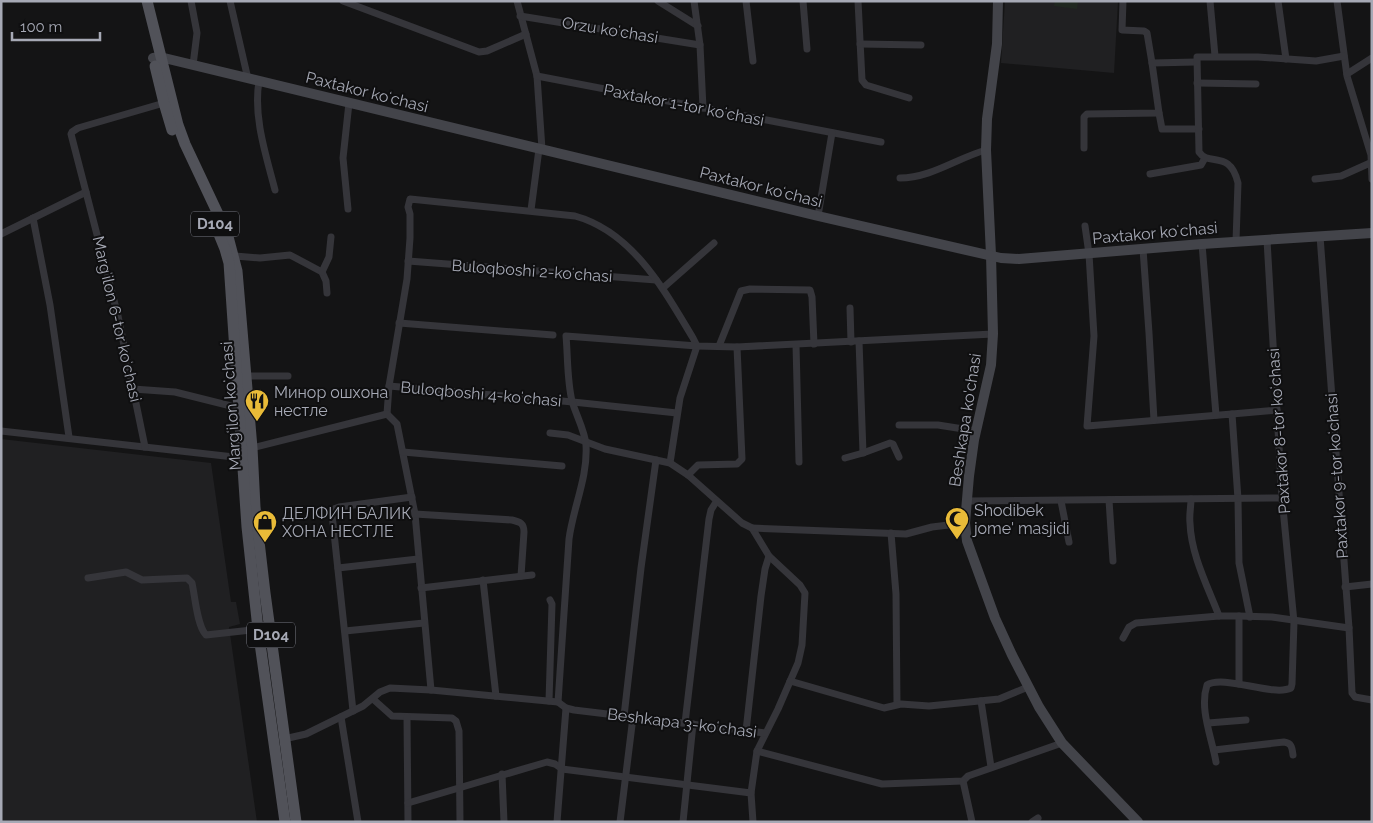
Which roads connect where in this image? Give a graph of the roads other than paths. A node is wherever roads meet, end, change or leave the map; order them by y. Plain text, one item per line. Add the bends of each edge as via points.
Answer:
1 (140, 1) edge
2 (148, 1) edge
3 (191, 1) edge
4 (230, 1) edge
5 (343, 1) edge
6 (517, 1) edge
7 (658, 1) edge
8 (694, 1) edge
9 (746, 1) edge
10 (804, 1) edge
11 (858, 1) edge
12 (998, 1) edge
13 (1123, 1) edge
14 (1210, 1) edge
15 (1278, 1) edge
16 (1337, 1) edge
17 (520, 16) junction
18 (698, 26) junction
19 (526, 34) junction
20 (860, 44) junction
21 (700, 45) junction
22 (921, 45) dead end
23 (807, 49) dead end
24 (1215, 56) junction
25 (1344, 56) junction
26 (157, 58) junction
27 (1372, 58) edge
28 (1286, 59) junction
29 (753, 61) dead end
30 (1152, 62) junction
31 (1196, 62) junction
32 (192, 65) junction
33 (1347, 74) junction
34 (537, 76) junction
35 (253, 80) junction
36 (1197, 83) junction
37 (1256, 84) dead end
38 (910, 98) dead end
39 (164, 103) junction
40 (349, 103) junction
41 (703, 108) junction
42 (1158, 113) junction
43 (1199, 129) junction
44 (832, 133) junction
45 (881, 142) dead end
46 (1084, 148) dead end
47 (540, 149) junction
48 (986, 150) junction
49 (1371, 157) edge
50 (1205, 158) junction
51 (1150, 174) dead end
52 (900, 178) dead end
53 (1316, 179) dead end
54 (1372, 179) edge
55 (275, 190) dead end
56 (86, 192) junction
57 (348, 209) dead end
58 (531, 210) junction
59 (818, 216) junction
60 (33, 218) junction
61 (1085, 226) dead end
62 (1372, 233) edge
63 (1, 234) edge
64 (1320, 236) junction
65 (331, 237) dead end
66 (1267, 240) junction
67 (1236, 241) junction
68 (714, 243) dead end
69 (1202, 244) junction
70 (1143, 249) junction
71 (1089, 254) junction
72 (235, 256) junction
73 (991, 256) junction
74 (408, 262) junction
75 (322, 272) junction
76 (656, 280) junction
77 (663, 288) junction
78 (327, 294) dead end
79 (850, 308) dead end
80 (399, 323) junction
81 (992, 334) junction
82 (553, 335) dead end
83 (855, 342) junction
84 (814, 344) junction
85 (796, 345) junction
86 (696, 346) junction
87 (719, 346) junction
88 (737, 347) junction
89 (246, 376) junction
90 (288, 376) dead end
91 (389, 386) junction
92 (133, 389) junction
93 (573, 402) junction
94 (239, 408) junction
95 (1277, 410) junction
96 (387, 414) junction
97 (677, 414) junction
98 (1232, 414) junction
99 (1216, 415) junction
100 (1154, 420) junction
101 (899, 425) dead end
102 (1, 430) edge
103 (976, 431) junction
104 (550, 433) dead end
105 (68, 437) junction
106 (586, 443) junction
107 (145, 447) junction
108 (252, 448) junction
109 (403, 452) junction
110 (863, 454) junction
111 (899, 457) dead end
112 (243, 458) junction
113 (845, 458) dead end
114 (656, 460) junction
115 (799, 462) dead end
116 (670, 463) junction
117 (562, 466) dead end
118 (688, 476) junction
119 (412, 497) junction
120 (1282, 498) junction
121 (1191, 499) junction
122 (1238, 499) junction
123 (1109, 500) junction
124 (967, 501) junction
125 (1061, 501) junction
126 (716, 502) junction
127 (415, 514) junction
128 (965, 523) junction
129 (752, 528) junction
130 (891, 533) junction
131 (1069, 542) dead end
132 (769, 556) junction
133 (418, 559) junction
134 (1113, 560) dead end
135 (338, 568) junction
136 (532, 575) dead end
137 (521, 576) junction
138 (88, 578) dead end
139 (483, 580) junction
140 (1372, 584) edge
141 (1345, 587) junction
142 (421, 588) junction
143 (550, 600) dead end
144 (1219, 616) junction
145 (1239, 616) junction
146 (1250, 617) junction
147 (1294, 622) junction
148 (424, 623) junction
149 (270, 628) junction
150 (1349, 628) junction
151 (258, 629) junction
152 (345, 631) junction
153 (1123, 638) dead end
154 (790, 681) junction
155 (1239, 684) junction
156 (1028, 688) junction
157 (431, 690) junction
158 (496, 696) junction
159 (373, 699) junction
160 (981, 700) junction
161 (1372, 700) edge
162 (549, 701) junction
163 (558, 702) junction
164 (897, 704) junction
165 (566, 708) junction
166 (353, 710) junction
167 (624, 716) junction
168 (341, 717) junction
169 (407, 717) junction
170 (633, 717) junction
171 (1246, 720) dead end
172 (1208, 723) junction
173 (689, 724) junction
174 (746, 731) junction
175 (765, 733) junction
176 (284, 739) junction
177 (1062, 743) junction
178 (1214, 750) junction
179 (757, 751) junction
180 (1293, 756) dead end
181 (1216, 762) dead end
182 (991, 767) junction
183 (562, 769) junction
184 (502, 774) junction
185 (626, 777) junction
186 (963, 781) junction
187 (686, 785) junction
188 (459, 788) junction
189 (751, 793) junction
190 (408, 803) junction
191 (284, 822) edge
192 (296, 822) edge
193 (358, 822) edge
194 (408, 822) edge
195 (460, 822) edge
196 (504, 822) edge
197 (556, 822) edge
198 (620, 822) edge
199 (683, 822) edge
200 (753, 822) edge
201 (972, 822) edge
202 (1138, 822) edge

1 - 26 main road, Margʻilon koʻchasi / D104
2 - 26 main road, Margʻilon koʻchasi / D104
3 - 32 street via 197,33
4 - 35 street
5 - 19 street via 478,52 488,51
6 - 17 street
7 - 18 street
8 - 18 street
9 - 29 street
10 - 23 street
11 - 20 street
12 - 48 main road, Beshkapa ko'chasi
13 - 30 street via 1122,30 1148,34
14 - 24 street
15 - 28 street
16 - 25 street
17 - 19 street
17 - 21 street, Orzu koʻchasi
18 - 21 street
19 - 34 street
20 - 22 street
20 - 38 street via 864,83
21 - 41 street
24 - 28 street
24 - 31 street via 1199,56
25 - 28 street via 1316,61
25 - 33 street
26 - 32 main road, Paxtakor koʻchasi
26 - 39 main road, Margʻilon koʻchasi / D104
26 - 72 main road, Margʻilon koʻchasi / D104 via 180,131
27 - 33 street
30 - 31 street
30 - 42 street
31 - 36 street
32 - 35 main road, Paxtakor koʻchasi
33 - 49 street
34 - 41 street, Paxtakor 1-tor koʻchasi
34 - 47 street
35 - 40 main road, Paxtakor koʻchasi
35 - 55 street
36 - 37 street
36 - 43 street
39 - 56 street, Margʻilon 6-tor koʻchasi via 72,132
39 - 94 main road, Margʻilon koʻchasi / D104 via 182,155 218,231 229,263
40 - 47 main road, Paxtakor koʻchasi
40 - 57 street via 343,158
41 - 44 street, Paxtakor 1-tor koʻchasi
42 - 43 street via 1162,129
42 - 46 street via 1087,114 1084,117
43 - 50 street via 1199,152
44 - 45 street, Paxtakor 1-tor koʻchasi
44 - 59 street
47 - 58 street
47 - 59 main road, Paxtakor koʻchasi
48 - 52 street via 918,177
48 - 73 main road, Beshkapa ko'chasi
49 - 53 street via 1341,176
49 - 54 street
50 - 51 street via 1201,165
50 - 67 street via 1221,160 1234,171 1238,183
56 - 60 street
56 - 92 street, Margʻilon 6-tor koʻchasi
58 - 74 street via 413,198 408,207
58 - 76 street via 584,218 602,227 624,242
59 - 73 main road, Paxtakor koʻchasi
60 - 63 street
60 - 105 street via 50,305
61 - 71 street
62 - 64 main road, Paxtakor koʻchasi
64 - 66 main road, Paxtakor koʻchasi
64 - 141 street, Paxtakor 9-tor koʻchasi
65 - 75 street via 329,257
66 - 67 main road, Paxtakor koʻchasi
66 - 95 street, Paxtakor 8-tor koʻchasi
67 - 69 main road, Paxtakor koʻchasi
68 - 77 street
69 - 70 main road, Paxtakor koʻchasi
69 - 99 street
70 - 71 main road, Paxtakor koʻchasi
70 - 100 street
71 - 73 main road, Paxtakor koʻchasi via 1019,259
71 - 100 street via 1094,336 1087,426
72 - 75 street via 290,255
72 - 89 main road, Margʻilon koʻchasi / D104
73 - 81 main road, Beshkapa ko'chasi
74 - 76 street, Buloqboshi 2-koʻchasi
74 - 80 street
75 - 78 street
76 - 77 street
77 - 86 street
79 - 83 street
80 - 82 street
80 - 91 street
81 - 83 street
81 - 103 main road, Beshkapa ko'chasi via 991,364
83 - 84 street
83 - 110 street
84 - 85 street
84 - 87 street via 810,290 750,289 741,291
85 - 88 street
85 - 115 street
86 - 87 street
86 - 93 street via 566,336
86 - 97 street
87 - 88 street
88 - 118 street via 742,459 737,464 698,465
89 - 90 street
89 - 108 main road, Margʻilon koʻchasi / D104
91 - 93 street, Buloqboshi 4-koʻchasi
91 - 96 street
92 - 94 street via 175,392
92 - 107 street, Margʻilon 6-tor koʻchasi
93 - 97 street, Buloqboshi 4-koʻchasi
93 - 106 street
94 - 112 main road, Margʻilon koʻchasi / D104
95 - 98 street
95 - 120 street, Paxtakor 8-tor koʻchasi
96 - 108 street
96 - 109 street via 397,424
97 - 116 street
98 - 99 street
98 - 122 street
99 - 100 street
101 - 103 street via 938,425
102 - 105 street
103 - 124 main road, Beshkapa ko'chasi
104 - 106 street, Beshkapa 3-koʻchasi via 568,435
105 - 107 street
106 - 114 street, Beshkapa 3-koʻchasi
106 - 163 street via 583,478 569,539
107 - 112 street
108 - 149 main road, Margʻilon koʻchasi / D104 via 255,507
109 - 117 street
109 - 119 street
110 - 111 street via 890,443
110 - 113 street
112 - 151 main road, Margʻilon koʻchasi / D104
114 - 116 street, Beshkapa 3-koʻchasi
114 - 167 street
116 - 118 street, Beshkapa 3-koʻchasi
118 - 126 street, Beshkapa 3-koʻchasi
119 - 127 street
119 - 135 street via 334,510
120 - 122 street
120 - 147 street, Paxtakor 8-tor koʻchasi
121 - 122 street
121 - 123 street
121 - 144 street via 1192,541
122 - 146 street via 1239,563
123 - 125 street
123 - 134 street
124 - 125 street
124 - 128 main road, Beshkapa ko'chasi
125 - 131 street
126 - 129 street, Beshkapa 3-koʻchasi
126 - 173 street via 709,519
127 - 133 street
127 - 137 street via 522,523
128 - 130 street via 906,534
128 - 156 main road, Beshkapa ko'chasi via 992,610
129 - 130 street
129 - 132 street, Beshkapa 3-koʻchasi
130 - 164 street via 896,594
132 - 154 street, Beshkapa 3-koʻchasi via 800,584 805,593 802,644
132 - 174 street via 762,587
133 - 135 street
133 - 142 street
135 - 152 street
136 - 137 street
137 - 139 street
138 - 151 street via 126,572 142,580 188,578 206,635
139 - 142 street
139 - 158 street
140 - 141 street
141 - 150 street, Paxtakor 9-tor koʻchasi
142 - 148 street
143 - 162 street
144 - 145 street
144 - 153 street via 1131,624
145 - 146 street
145 - 155 street
146 - 147 street
147 - 150 street
147 - 155 street, Paxtakor 8-tor koʻchasi via 1291,688 1284,691
148 - 152 street
148 - 157 street
149 - 151 street
149 - 176 main road, Margʻilon koʻchasi / D104
150 - 161 street, Paxtakor 9-tor koʻchasi via 1352,693 1355,697
151 - 191 main road, Margʻilon koʻchasi / D104
152 - 166 street
154 - 164 street via 876,707
154 - 175 street, Beshkapa 3-koʻchasi
155 - 172 street, Paxtakor 8-tor koʻchasi via 1207,685 1204,704
156 - 160 street via 999,699
156 - 177 main road, Beshkapa ko'chasi
157 - 158 street
157 - 159 street via 390,688
158 - 162 street
159 - 166 street
159 - 169 street via 392,716
160 - 164 street via 929,706
160 - 182 street
162 - 163 street
163 - 165 street, Beshkapa 3-koʻchasi
165 - 167 street, Beshkapa 3-koʻchasi
165 - 183 street
166 - 168 street
167 - 170 street, Beshkapa 3-koʻchasi
168 - 176 street via 306,734
168 - 193 street
169 - 188 street via 452,718 456,721 459,731
169 - 190 street
170 - 173 street, Beshkapa 3-koʻchasi
170 - 185 street
171 - 172 street
172 - 178 street, Paxtakor 8-tor koʻchasi
173 - 174 street, Beshkapa 3-koʻchasi
173 - 187 street
174 - 175 street, Beshkapa 3-koʻchasi
175 - 179 street
176 - 192 main road, Margʻilon koʻchasi / D104
177 - 182 street
177 - 202 main road, Beshkapa ko'chasi
178 - 180 street via 1284,742 1292,747
178 - 181 street, Paxtakor 8-tor koʻchasi
179 - 186 street via 882,784
179 - 189 street
182 - 186 street
183 - 184 street via 542,762
183 - 185 street
183 - 197 street
184 - 188 street
184 - 196 street
185 - 187 street
185 - 198 street
186 - 201 street
187 - 189 street
187 - 199 street
188 - 190 street
188 - 195 street
189 - 200 street
190 - 194 street

